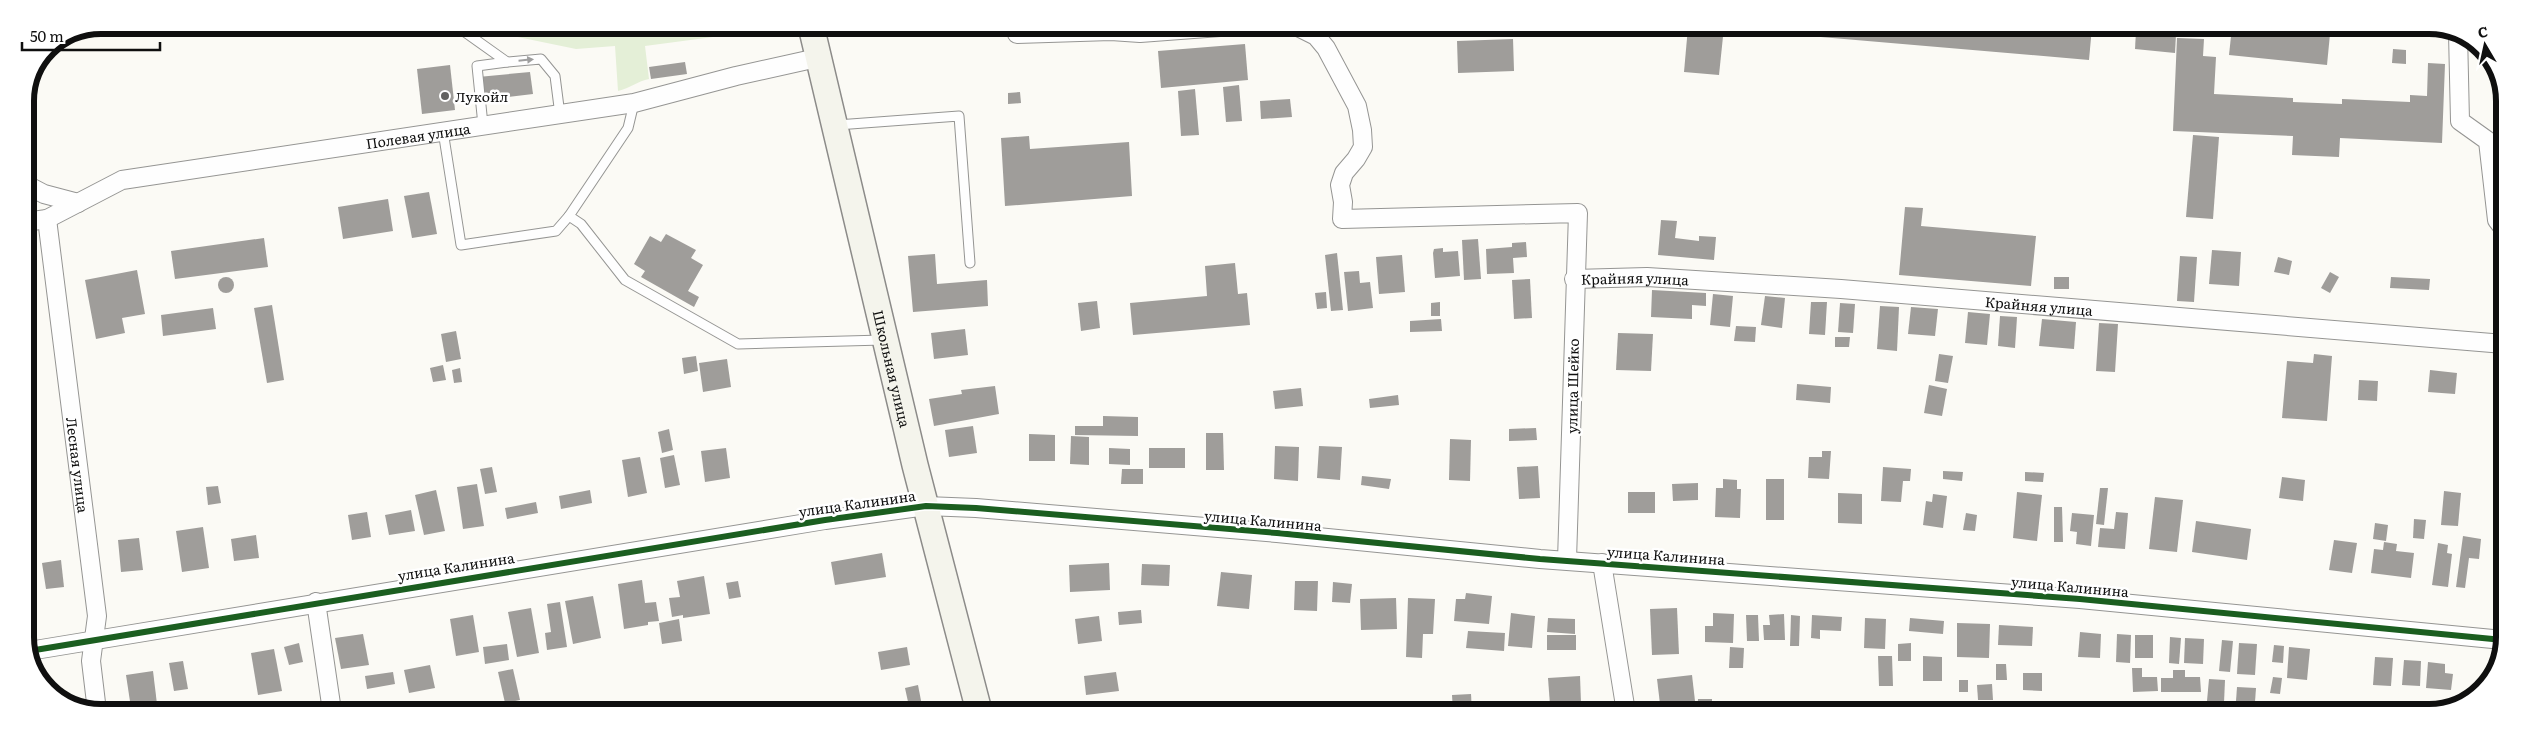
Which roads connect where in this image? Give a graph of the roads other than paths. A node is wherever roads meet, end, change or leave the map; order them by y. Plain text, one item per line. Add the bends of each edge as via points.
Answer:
1 (467, 34) edge
2 (812, 34) edge
3 (1312, 34) edge
4 (2458, 41) edge
5 (817, 58) junction
6 (507, 62) junction
7 (634, 103) junction
8 (560, 115) junction
9 (482, 125) junction
10 (834, 125) junction
11 (443, 131) junction
12 (34, 189) edge
13 (78, 203) junction
14 (2496, 211) edge
15 (569, 216) junction
16 (47, 218) junction
17 (34, 220) edge
18 (970, 262) dead end
19 (1574, 279) junction
20 (886, 340) junction
21 (2496, 343) edge
22 (926, 506) junction
23 (1567, 560) junction
24 (1602, 563) junction
25 (316, 602) junction
26 (2496, 639) edge
27 (95, 640) junction
28 (35, 650) edge
29 (96, 704) edge
30 (331, 704) edge
31 (977, 704) edge
32 (1625, 704) edge

1 - 6 lane
2 - 5 street, Школьная улица
3 - 19 street, улица Шейко via 1326,48 1357,106 1363,147 1340,185 1342,219 1578,213
4 - 14 street via 2460,121 2488,141
5 - 7 street, Полевая улица
5 - 10 street, Школьная улица
6 -> 8 lane via 541,59 555,76
6 - 9 lane via 476,66
7 - 8 street, Полевая улица
7 - 15 lane via 628,128
8 - 9 street, Полевая улица
9 - 11 street, Полевая улица
10 - 18 lane via 959,116
10 - 20 street, Школьная улица
11 - 13 street, Полевая улица via 122,180
11 - 15 lane via 461,245 556,231
12 - 13 street
13 - 16 street, Полевая улица
15 - 20 lane via 581,224 625,280 738,344
16 - 17 street, Полевая улица
16 - 27 street, Лесная улица via 97,616
19 - 21 street, Крайняя улица via 1648,277 1841,289
19 - 23 street, улица Шейко
20 - 22 street, Школьная улица
22 - 23 street, улица Калинина
22 - 25 street, улица Калинина
22 - 31 street, Школьная улица
23 - 24 street, улица Калинина
24 - 26 street, улица Калинина via 2080,599
24 - 32 street
25 - 27 street, улица Калинина
25 - 30 street
27 - 28 street, улица Калинина
27 - 29 street, Лесная улица via 91,661

